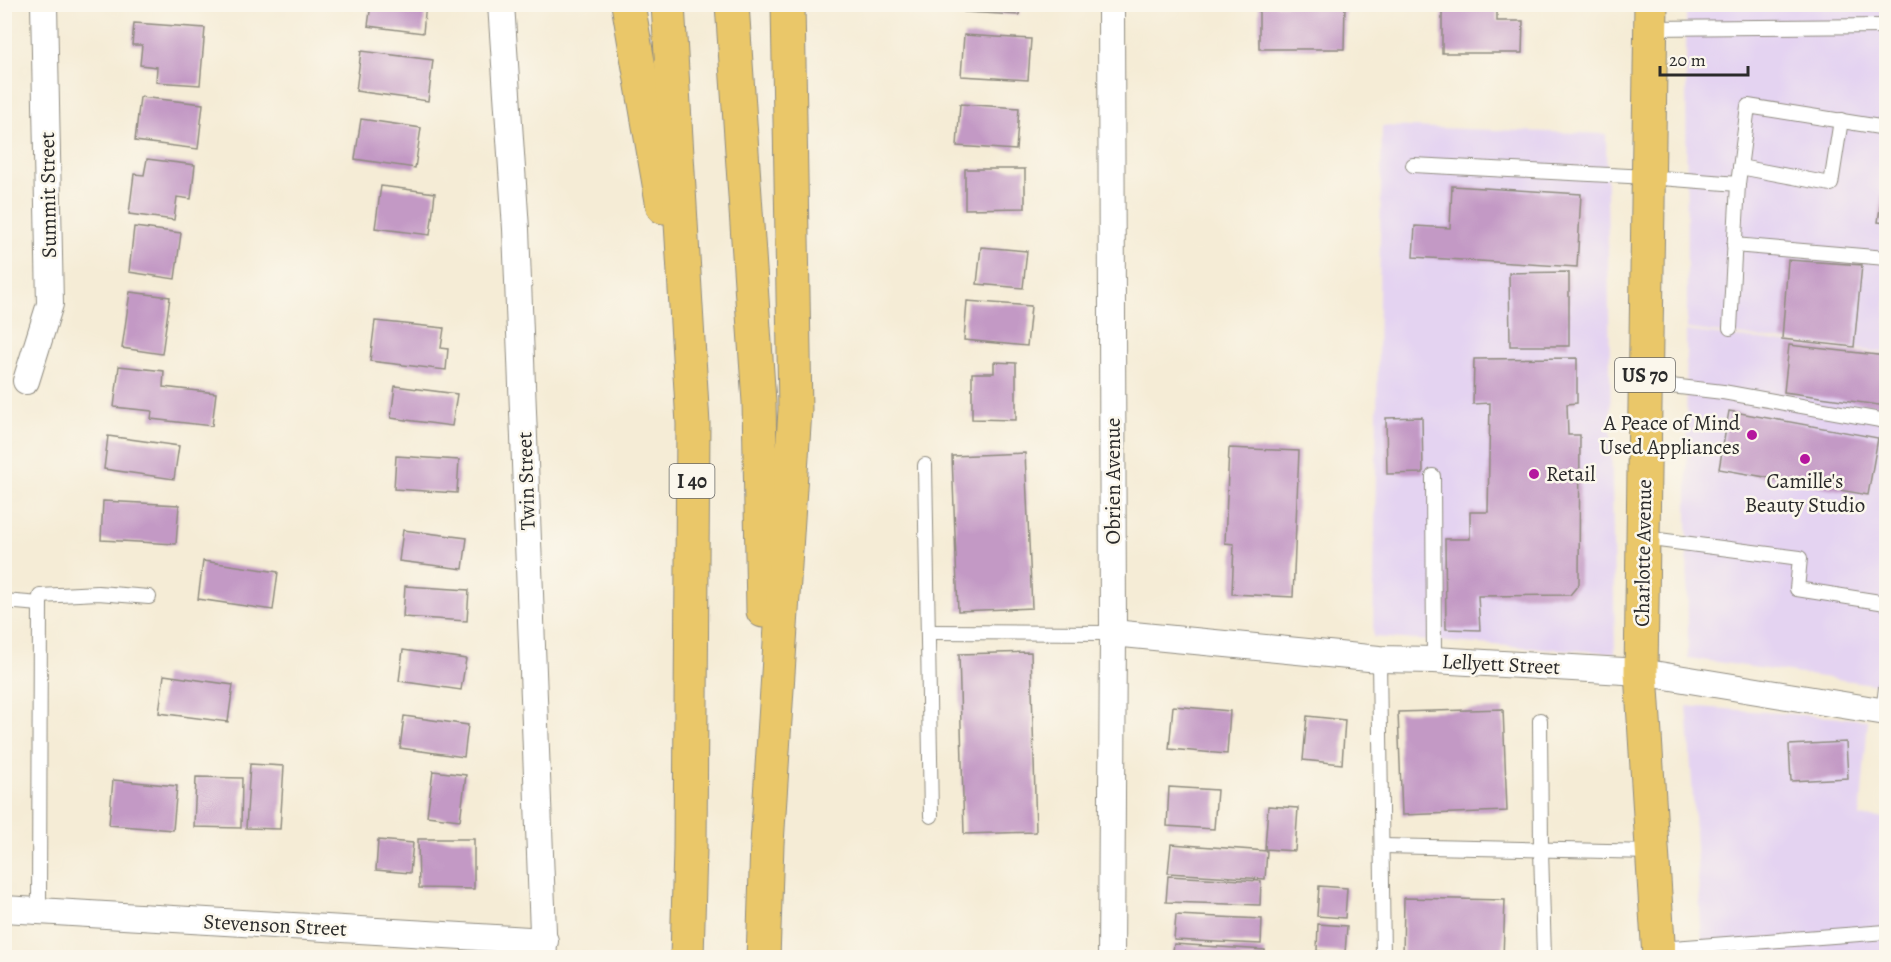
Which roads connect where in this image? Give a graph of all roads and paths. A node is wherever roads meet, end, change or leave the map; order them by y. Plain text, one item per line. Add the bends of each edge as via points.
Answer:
1 (44, 4) edge
2 (501, 4) edge
3 (628, 4) edge
4 (668, 4) edge
5 (732, 4) edge
6 (788, 4) edge
7 (1111, 4) edge
8 (1651, 16) edge
9 (1887, 26) edge
10 (1840, 120) junction
11 (1887, 128) edge
12 (1413, 165) dead end
13 (1740, 167) junction
14 (1648, 177) junction
15 (1738, 184) junction
16 (1734, 245) junction
17 (1887, 258) edge
18 (1730, 328) dead end
19 (689, 353) junction
20 (26, 381) dead end
21 (1645, 383) junction
22 (1887, 421) edge
23 (925, 465) dead end
24 (1433, 476) dead end
25 (1643, 538) junction
26 (149, 597) dead end
27 (4, 601) edge
28 (1887, 603) edge
29 (40, 604) junction
30 (928, 632) junction
31 (1113, 633) junction
32 (1379, 659) junction
33 (1434, 660) junction
34 (1641, 672) junction
35 (1885, 704) edge
36 (1540, 720) dead end
37 (932, 816) dead end
38 (767, 844) junction
39 (1382, 846) junction
40 (1541, 849) junction
41 (1652, 852) junction
42 (4, 909) edge
43 (39, 910) junction
44 (1887, 932) edge
45 (544, 949) edge
46 (1659, 953) edge
47 (687, 957) edge
48 (763, 957) edge
49 (1112, 957) edge
50 (1383, 957) edge
51 (1544, 957) edge

1 - 20 street, Summit Street via 50,304
2 - 45 street, Twin Street via 516,229
3 - 19 main road
4 - 19 main road, I 40
5 - 38 main road via 759,402
6 - 38 main road via 795,410
7 - 31 street, Obrien Avenue
8 - 9 lane
8 - 14 main road, Charlotte Avenue / US 70
10 - 11 lane
10 - 13 lane via 1748,106
10 - 13 lane via 1831,184
12 - 14 lane
13 - 15 lane
14 - 15 lane
14 - 21 main road, Charlotte Avenue / US 70
15 - 16 lane
16 - 17 lane
16 - 18 lane
19 - 47 main road, I 40 via 693,424
21 - 22 lane via 1723,392
21 - 25 main road, Charlotte Avenue / US 70
23 - 30 lane
24 - 33 lane
25 - 28 lane via 1800,558 1797,589
25 - 34 main road, Charlotte Avenue / US 70
26 - 29 lane via 98,593 40,596
27 - 29 lane
29 - 43 lane
30 - 31 lane
30 - 37 lane
31 - 32 street, Lellyett Street
31 - 49 street, Obrien Avenue
32 - 33 street, Lellyett Street
32 - 39 lane
33 - 34 street, Lellyett Street
34 - 35 street, Lellyett Street
34 - 41 main road, Charlotte Avenue / US 70
36 - 40 lane
38 - 48 main road
39 - 40 lane
39 - 50 lane
40 - 41 lane
40 - 51 lane
41 - 46 main road, Charlotte Avenue / US 70
42 - 43 street, Stevenson Street
43 - 45 street, Stevenson Street
44 - 46 lane

